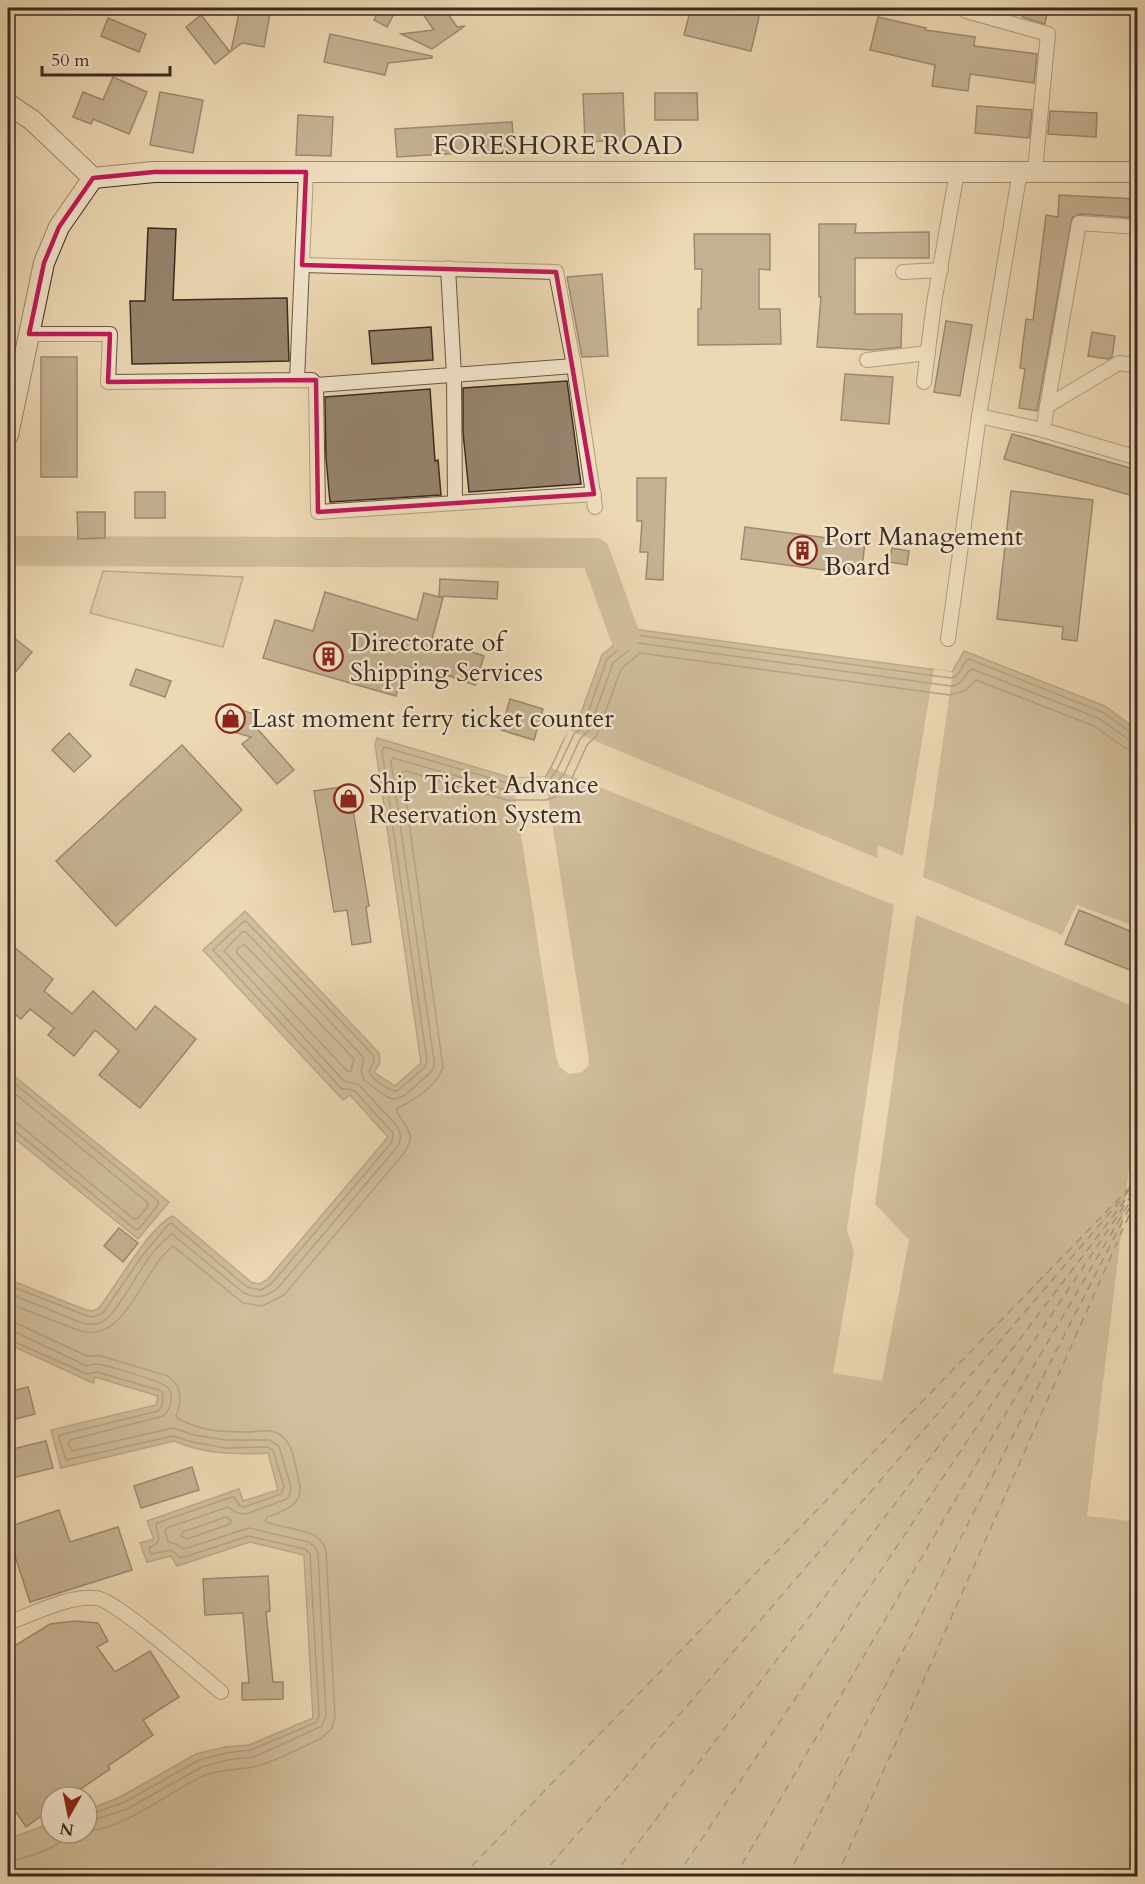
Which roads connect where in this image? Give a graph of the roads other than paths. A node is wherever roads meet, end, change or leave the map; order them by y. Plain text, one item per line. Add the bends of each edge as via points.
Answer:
1 (967, 8) edge
2 (8, 104) edge
3 (1027, 171) junction
4 (306, 172) junction
5 (957, 172) junction
6 (1137, 172) edge
7 (93, 178) junction
8 (1137, 227) edge
9 (302, 265) junction
10 (448, 268) junction
11 (941, 270) junction
12 (903, 272) dead end
13 (29, 334) junction
14 (927, 353) junction
15 (867, 360) dead end
16 (574, 366) junction
17 (1137, 366) edge
18 (454, 375) junction
19 (297, 380) junction
20 (924, 382) dead end
21 (316, 385) junction
22 (1047, 406) junction
23 (979, 416) junction
24 (1043, 430) junction
25 (8, 435) edge
26 (1137, 454) edge
27 (455, 503) junction
28 (948, 639) dead end
29 (8, 1623) edge
30 (221, 1692) dead end

1 - 3 street via 966,11 1048,34
2 - 7 main road via 32,120
3 - 5 main road, FORESHORE ROAD
3 - 6 main road, FORESHORE ROAD
3 - 23 street
4 - 5 main road, FORESHORE ROAD
4 - 7 main road, FORESHORE ROAD via 154,172
4 - 9 street
5 - 11 street
7 - 13 main road via 59,227 44,263
8 - 22 street via 1079,223
9 - 10 street
9 - 19 street
10 - 16 street via 556,272
10 - 18 street
11 - 12 street
11 - 14 street
13 - 19 street via 110,334 108,382
13 - 25 main road
14 - 15 street
14 - 20 street
16 - 18 street
16 - 27 street via 595,501
17 - 22 street via 1119,363
18 - 21 street
18 - 27 street
19 - 21 street via 312,380
21 - 27 street via 318,512
22 - 24 street
23 - 24 street
23 - 28 street
24 - 26 street
29 - 30 street via 72,1600 98,1598 122,1611

